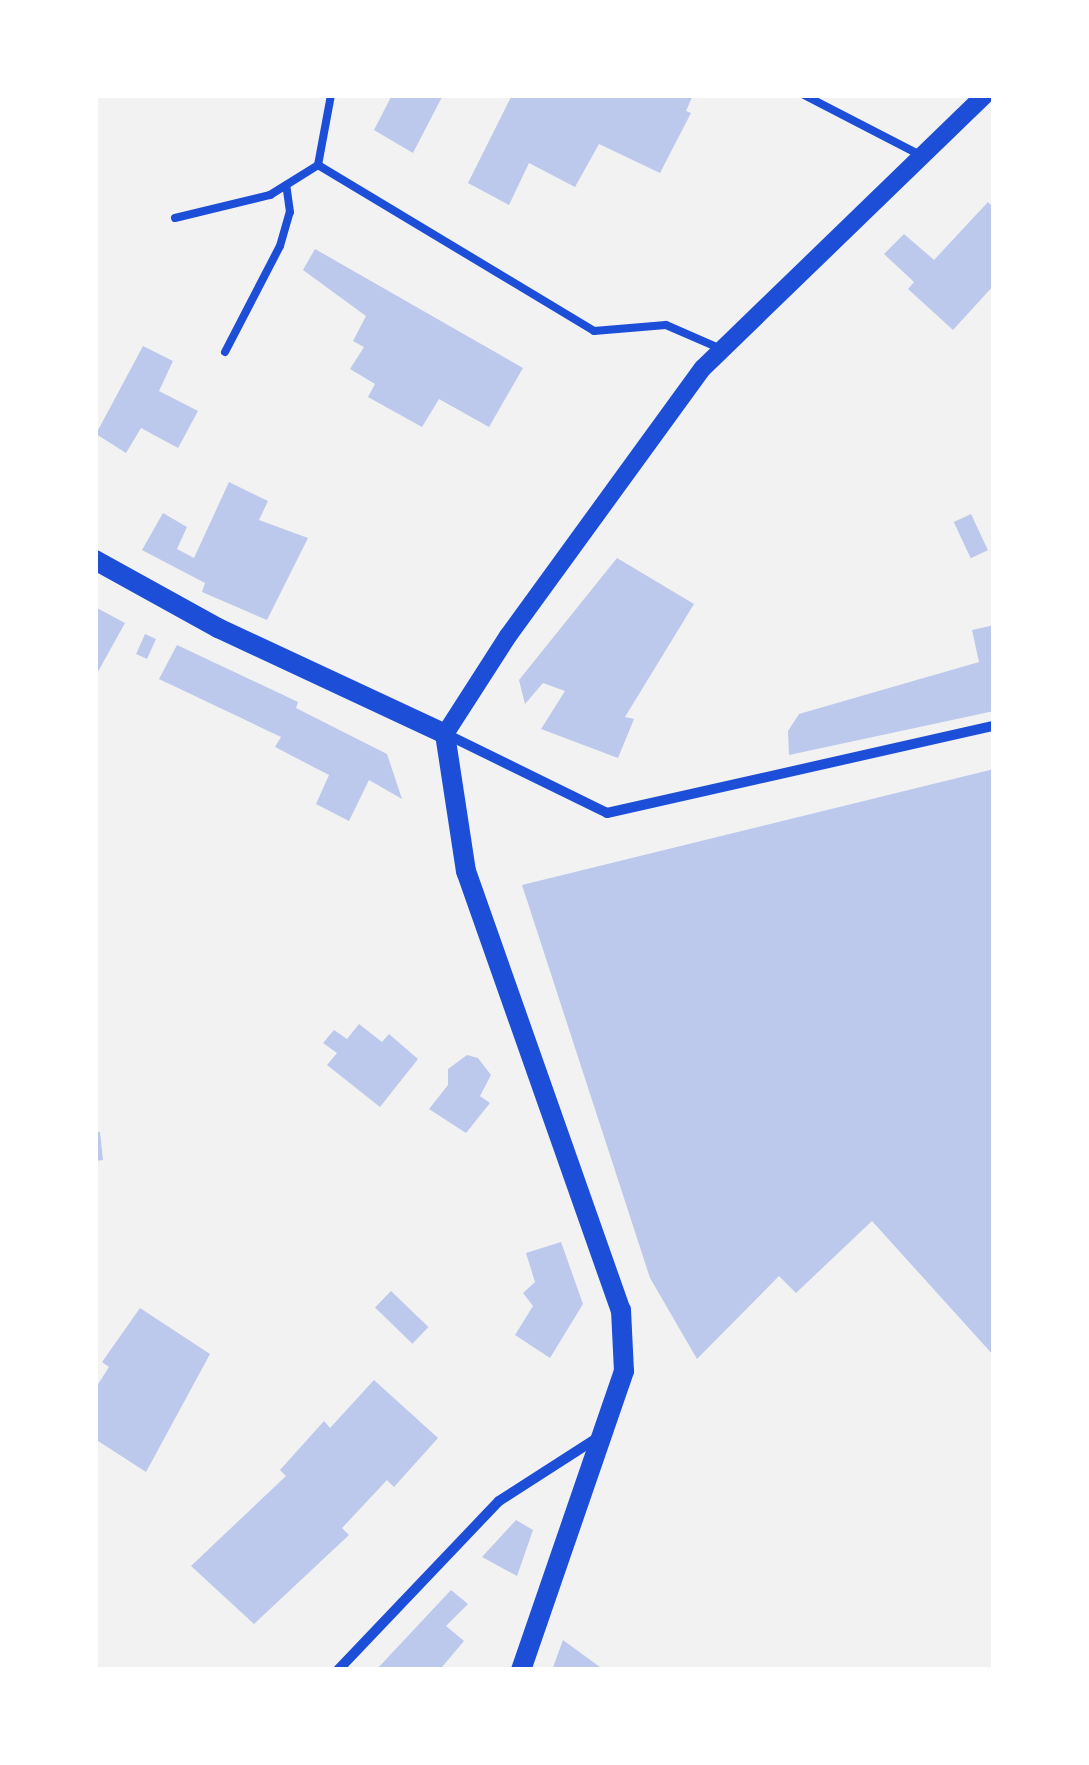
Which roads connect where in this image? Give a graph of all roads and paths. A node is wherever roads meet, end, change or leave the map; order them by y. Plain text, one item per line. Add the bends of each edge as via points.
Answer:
1 (331, 95) edge
2 (804, 95) edge
3 (986, 95) edge
4 (922, 156) junction
5 (318, 165) junction
6 (286, 185) junction
7 (175, 218) dead end
8 (723, 350) junction
9 (226, 352) dead end
10 (95, 560) edge
11 (994, 726) edge
12 (445, 734) junction
13 (602, 1435) junction
14 (338, 1670) edge
15 (521, 1670) edge

1 - 5 lane
2 - 4 lane
3 - 4 street
4 - 8 street
5 - 6 lane
5 - 8 lane via 594,331 666,325
6 - 7 lane
6 - 9 lane via 290,212 280,246
8 - 12 street via 508,636
10 - 12 main road via 218,628
11 - 12 street via 606,813
12 - 13 main road via 466,871 621,1310 624,1371
13 - 14 street via 498,1501
13 - 15 main road

